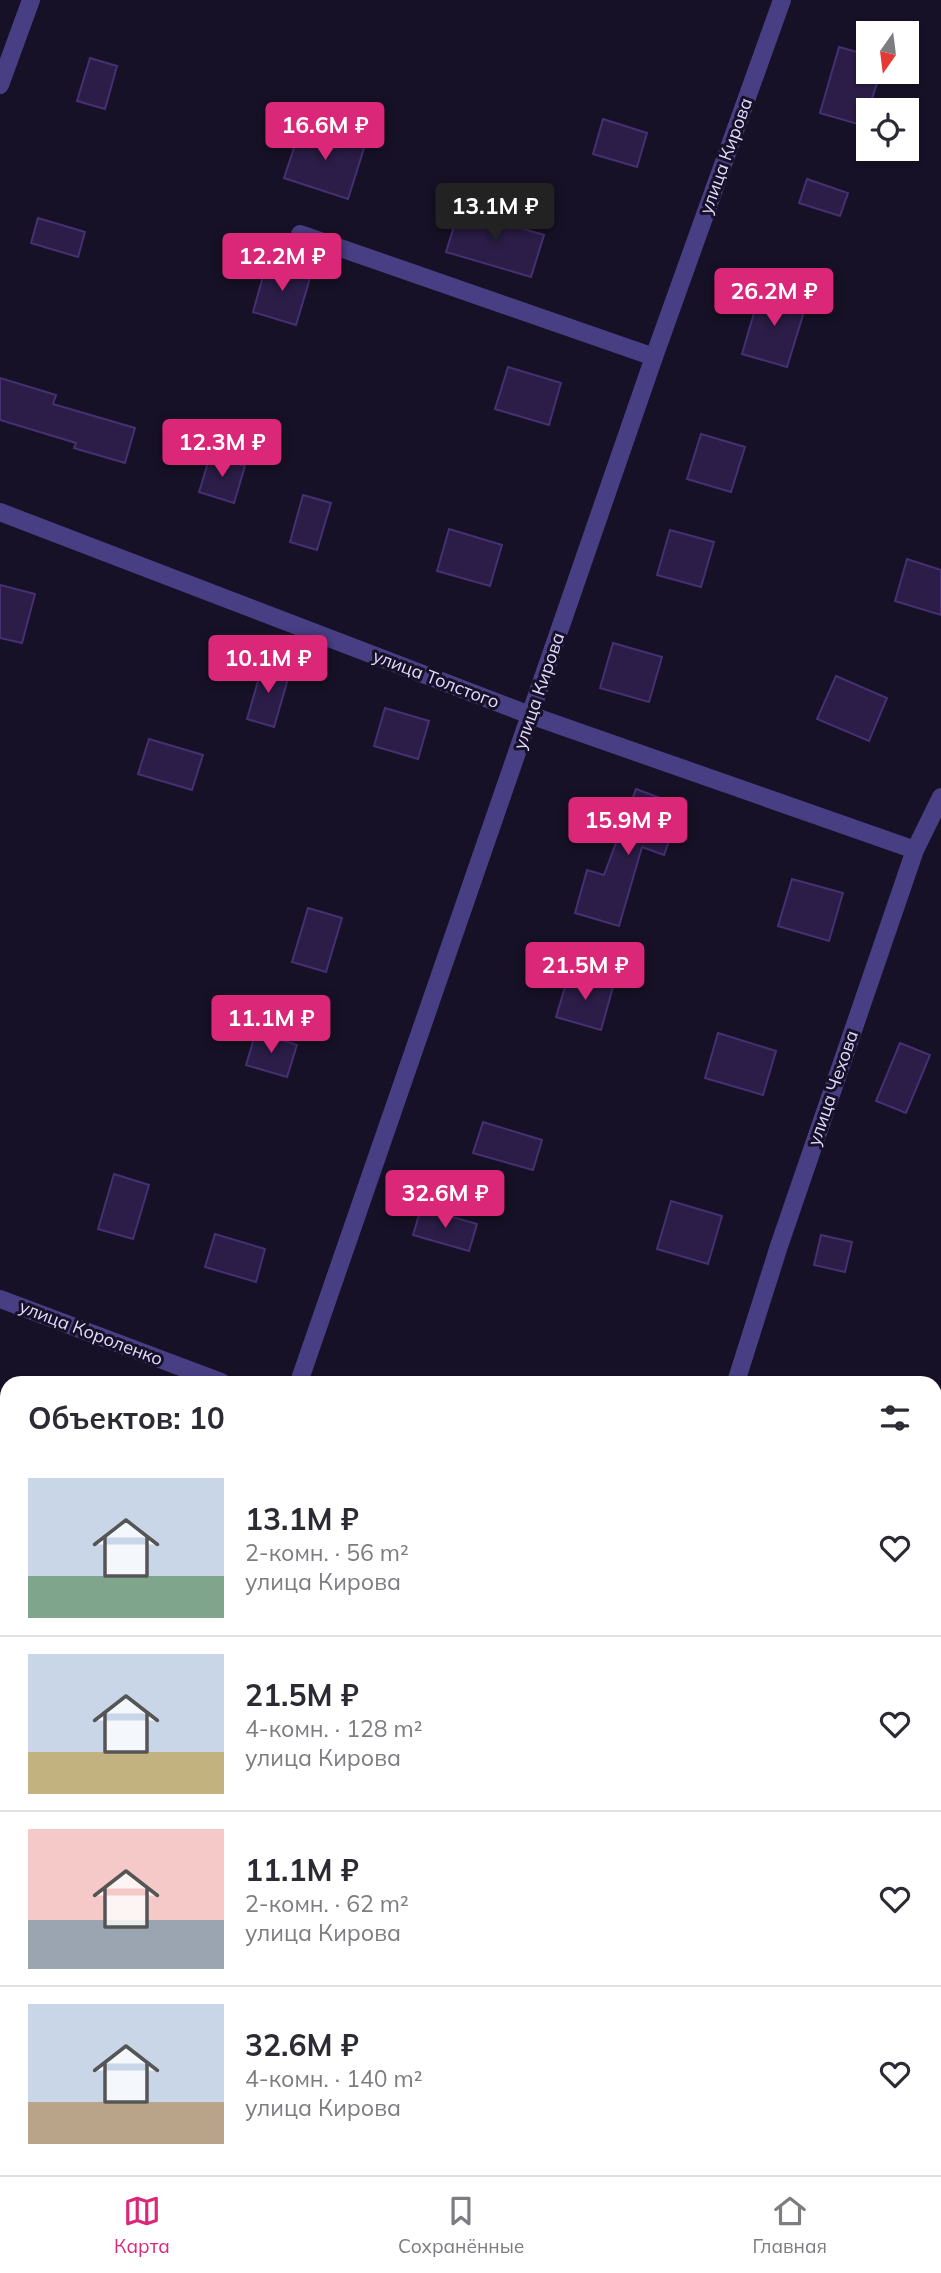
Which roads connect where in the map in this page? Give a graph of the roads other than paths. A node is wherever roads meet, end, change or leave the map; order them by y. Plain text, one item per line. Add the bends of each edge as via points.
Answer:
1 (31, 0) edge
2 (782, 0) edge
3 (0, 85) edge
4 (300, 234) dead end
5 (654, 358) junction
6 (0, 512) edge
7 (530, 715) junction
8 (941, 797) edge
9 (915, 850) junction
10 (0, 1299) edge
11 (206, 1376) edge
12 (301, 1376) edge
13 (738, 1376) edge

1 - 3 street
2 - 5 street, улица Кирова
4 - 5 street
5 - 7 street, улица Кирова
6 - 7 street, улица Толстого
7 - 9 street, улица Толстого
7 - 12 street, улица Кирова
8 - 9 street, улица Чехова
9 - 13 street, улица Чехова
10 - 11 street, улица Короленко

